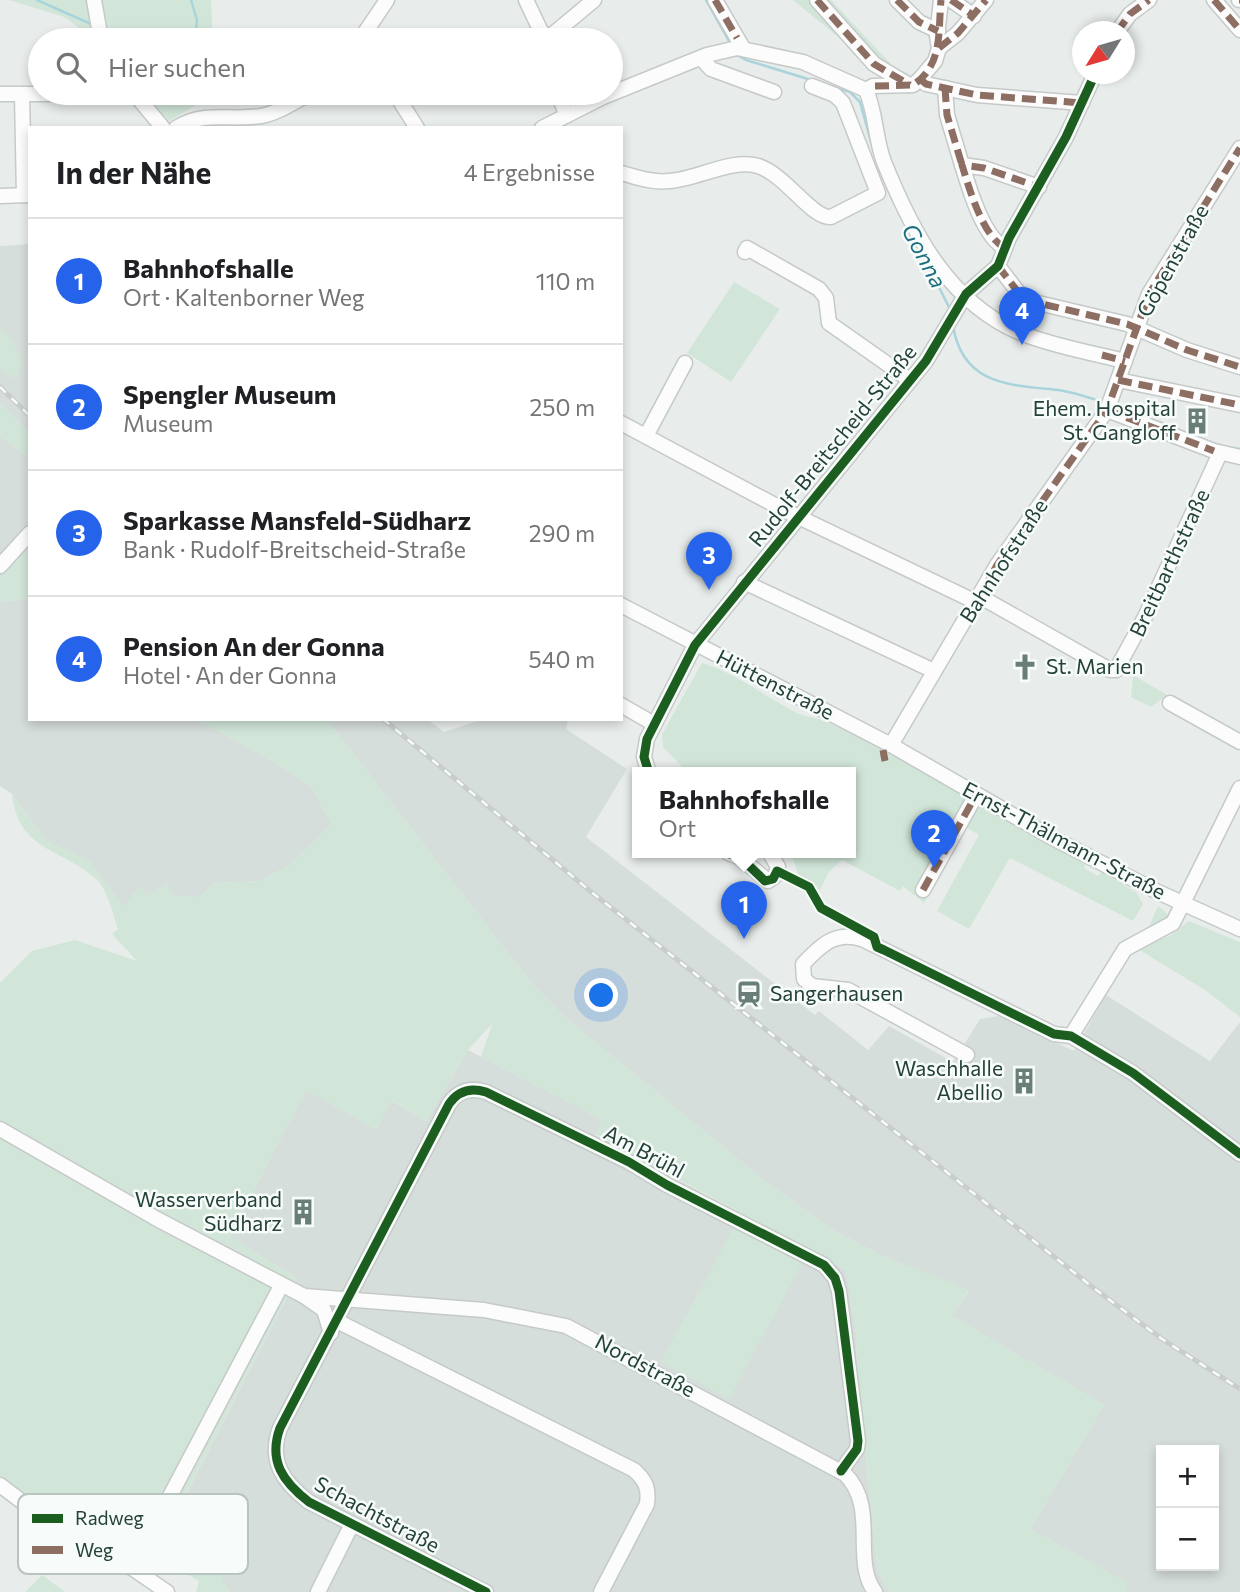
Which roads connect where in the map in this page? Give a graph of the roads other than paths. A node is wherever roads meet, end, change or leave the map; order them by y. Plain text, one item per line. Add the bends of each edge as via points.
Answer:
1 (94, 0) edge
2 (387, 0) edge
3 (526, 0) edge
4 (594, 0) edge
5 (715, 0) edge
6 (817, 0) edge
7 (897, 0) edge
8 (940, 0) edge
9 (951, 0) edge
10 (986, 0) edge
11 (1149, 0) edge
12 (1214, 0) edge
13 (974, 16) junction
14 (1125, 21) edge
15 (98, 28) edge
16 (368, 28) edge
17 (540, 28) edge
18 (556, 28) edge
19 (1240, 30) edge
20 (937, 31) junction
21 (939, 48) junction
22 (735, 49) junction
23 (701, 58) junction
24 (874, 64) junction
25 (915, 82) junction
26 (1091, 84) edge
27 (812, 86) dead end
28 (869, 88) junction
29 (945, 88) junction
30 (623, 90) edge
31 (774, 92) dead end
32 (0, 94) edge
33 (22, 94) junction
34 (28, 94) edge
35 (1082, 103) junction
36 (144, 105) edge
37 (289, 105) edge
38 (403, 105) edge
39 (563, 105) edge
40 (588, 105) edge
41 (859, 111) junction
42 (566, 114) junction
43 (161, 126) edge
44 (181, 126) edge
45 (416, 126) edge
46 (545, 126) edge
47 (1240, 148) edge
48 (962, 165) junction
49 (623, 173) edge
50 (1039, 187) junction
51 (27, 195) edge
52 (0, 196) edge
53 (1005, 248) junction
54 (745, 252) dead end
55 (998, 266) junction
56 (961, 304) junction
57 (1136, 328) junction
58 (1125, 360) junction
59 (685, 363) dead end
60 (1240, 367) edge
61 (910, 380) junction
62 (1117, 385) junction
63 (1240, 405) edge
64 (1107, 408) junction
65 (623, 424) edge
66 (646, 436) junction
67 (1220, 453) junction
68 (1240, 457) edge
69 (798, 516) junction
70 (28, 535) edge
71 (0, 565) edge
72 (744, 582) junction
73 (978, 599) junction
74 (623, 605) edge
75 (695, 645) junction
76 (934, 671) junction
77 (1170, 703) dead end
78 (623, 706) edge
79 (654, 724) junction
80 (1240, 742) edge
81 (891, 745) junction
82 (648, 767) edge
83 (1240, 788) edge
84 (976, 795) junction
85 (740, 858) edge
86 (774, 858) edge
87 (923, 890) dead end
88 (1182, 904) junction
89 (1240, 929) edge
90 (1071, 1036) junction
91 (967, 1055) dead end
92 (0, 1129) edge
93 (1240, 1154) edge
94 (281, 1286) junction
95 (304, 1296) junction
96 (348, 1298) junction
97 (334, 1327) junction
98 (841, 1471) junction
99 (0, 1485) edge
100 (171, 1494) edge
101 (18, 1498) edge
102 (352, 1524) junction
103 (141, 1574) edge
104 (167, 1592) edge
105 (318, 1592) edge
106 (486, 1592) edge
107 (601, 1592) edge
108 (875, 1592) edge

1 - 15 street
2 - 16 street
3 - 17 street
4 - 18 street
5 - 22 street
6 - 24 street
7 - 20 street via 919,22
8 - 20 street
9 - 13 street
10 - 13 street
11 - 14 street
12 - 19 street
13 - 21 street
20 - 21 street
21 - 25 street via 935,61
22 - 23 street
22 - 28 street via 803,62
23 - 30 street
23 - 31 street via 711,69
24 - 25 street
24 - 28 street
25 - 28 street
25 - 29 street
26 - 35 street
27 - 41 street
28 - 41 street
29 - 35 street
29 - 48 street via 947,115
32 - 33 street
33 - 34 street
33 - 51 street
35 - 50 street
36 - 43 street
37 - 44 street via 257,117 204,116
38 - 45 street
39 - 42 street
40 - 42 street
41 - 49 street via 878,193 825,217 776,174 754,165 664,182
41 - 56 street via 894,185
42 - 46 street
47 - 57 street, Göpenstraße via 1153,287
48 - 50 street
48 - 53 street via 978,212
50 - 53 street
51 - 52 street
53 - 55 street
54 - 61 street via 747,247 819,289 826,298 829,323
55 - 56 street
55 - 57 street via 1026,299
56 - 58 street via 1026,335
56 - 61 street, Rudolf-Breitscheid-Straße
57 - 58 street, Göpenstraße
57 - 60 street
58 - 62 street, Göpenstraße
59 - 66 street
61 - 69 street, Rudolf-Breitscheid-Straße
62 - 63 street
62 - 64 street, Bahnhofstraße
64 - 67 street
64 - 73 street, Bahnhofstraße
65 - 66 street
66 - 69 street
67 - 68 street
67 - 73 street, Breitbarthstraße via 1146,617 1116,670
69 - 72 street, Rudolf-Breitscheid-Straße
69 - 73 street
70 - 71 street
72 - 75 street, Rudolf-Breitscheid-Straße
72 - 76 street
73 - 76 street, Bahnhofstraße
74 - 75 street, Hüttenstraße
75 - 79 street, Rudolf-Breitscheid-Straße
75 - 81 street, Hüttenstraße
76 - 81 street, Bahnhofstraße
77 - 80 street
78 - 79 street
79 - 82 street, Rudolf-Breitscheid-Straße via 644,752
81 - 84 street, Ernst-Thälmann-Straße
83 - 88 street
84 - 87 street
84 - 88 street, Ernst-Thälmann-Straße
85 - 86 street via 768,881 778,869
88 - 89 street, Ernst-Thälmann-Straße
88 - 90 street via 1170,926 1125,949
90 - 91 street via 1054,1034 860,938 832,938 803,964 804,979 812,986 848,990
90 - 93 street via 1160,1091
92 - 94 street
94 - 95 street
94 - 100 street
95 - 96 street, Nordstraße
95 - 97 street via 324,1311
96 - 97 street, Schachtstraße
96 - 98 street, Nordstraße via 484,1310 566,1326
96 - 98 street, Am Brühl via 449,1104 462,1092 482,1090 796,1247 828,1268 839,1291 858,1441
97 - 102 street, Schachtstraße via 279,1428 275,1459 293,1490
97 - 107 street via 634,1470 645,1480 647,1504
98 - 108 street, Nordstraße via 852,1481 861,1501 867,1572
99 - 101 street
102 - 105 street
102 - 106 street, Schachtstraße
103 - 104 street

